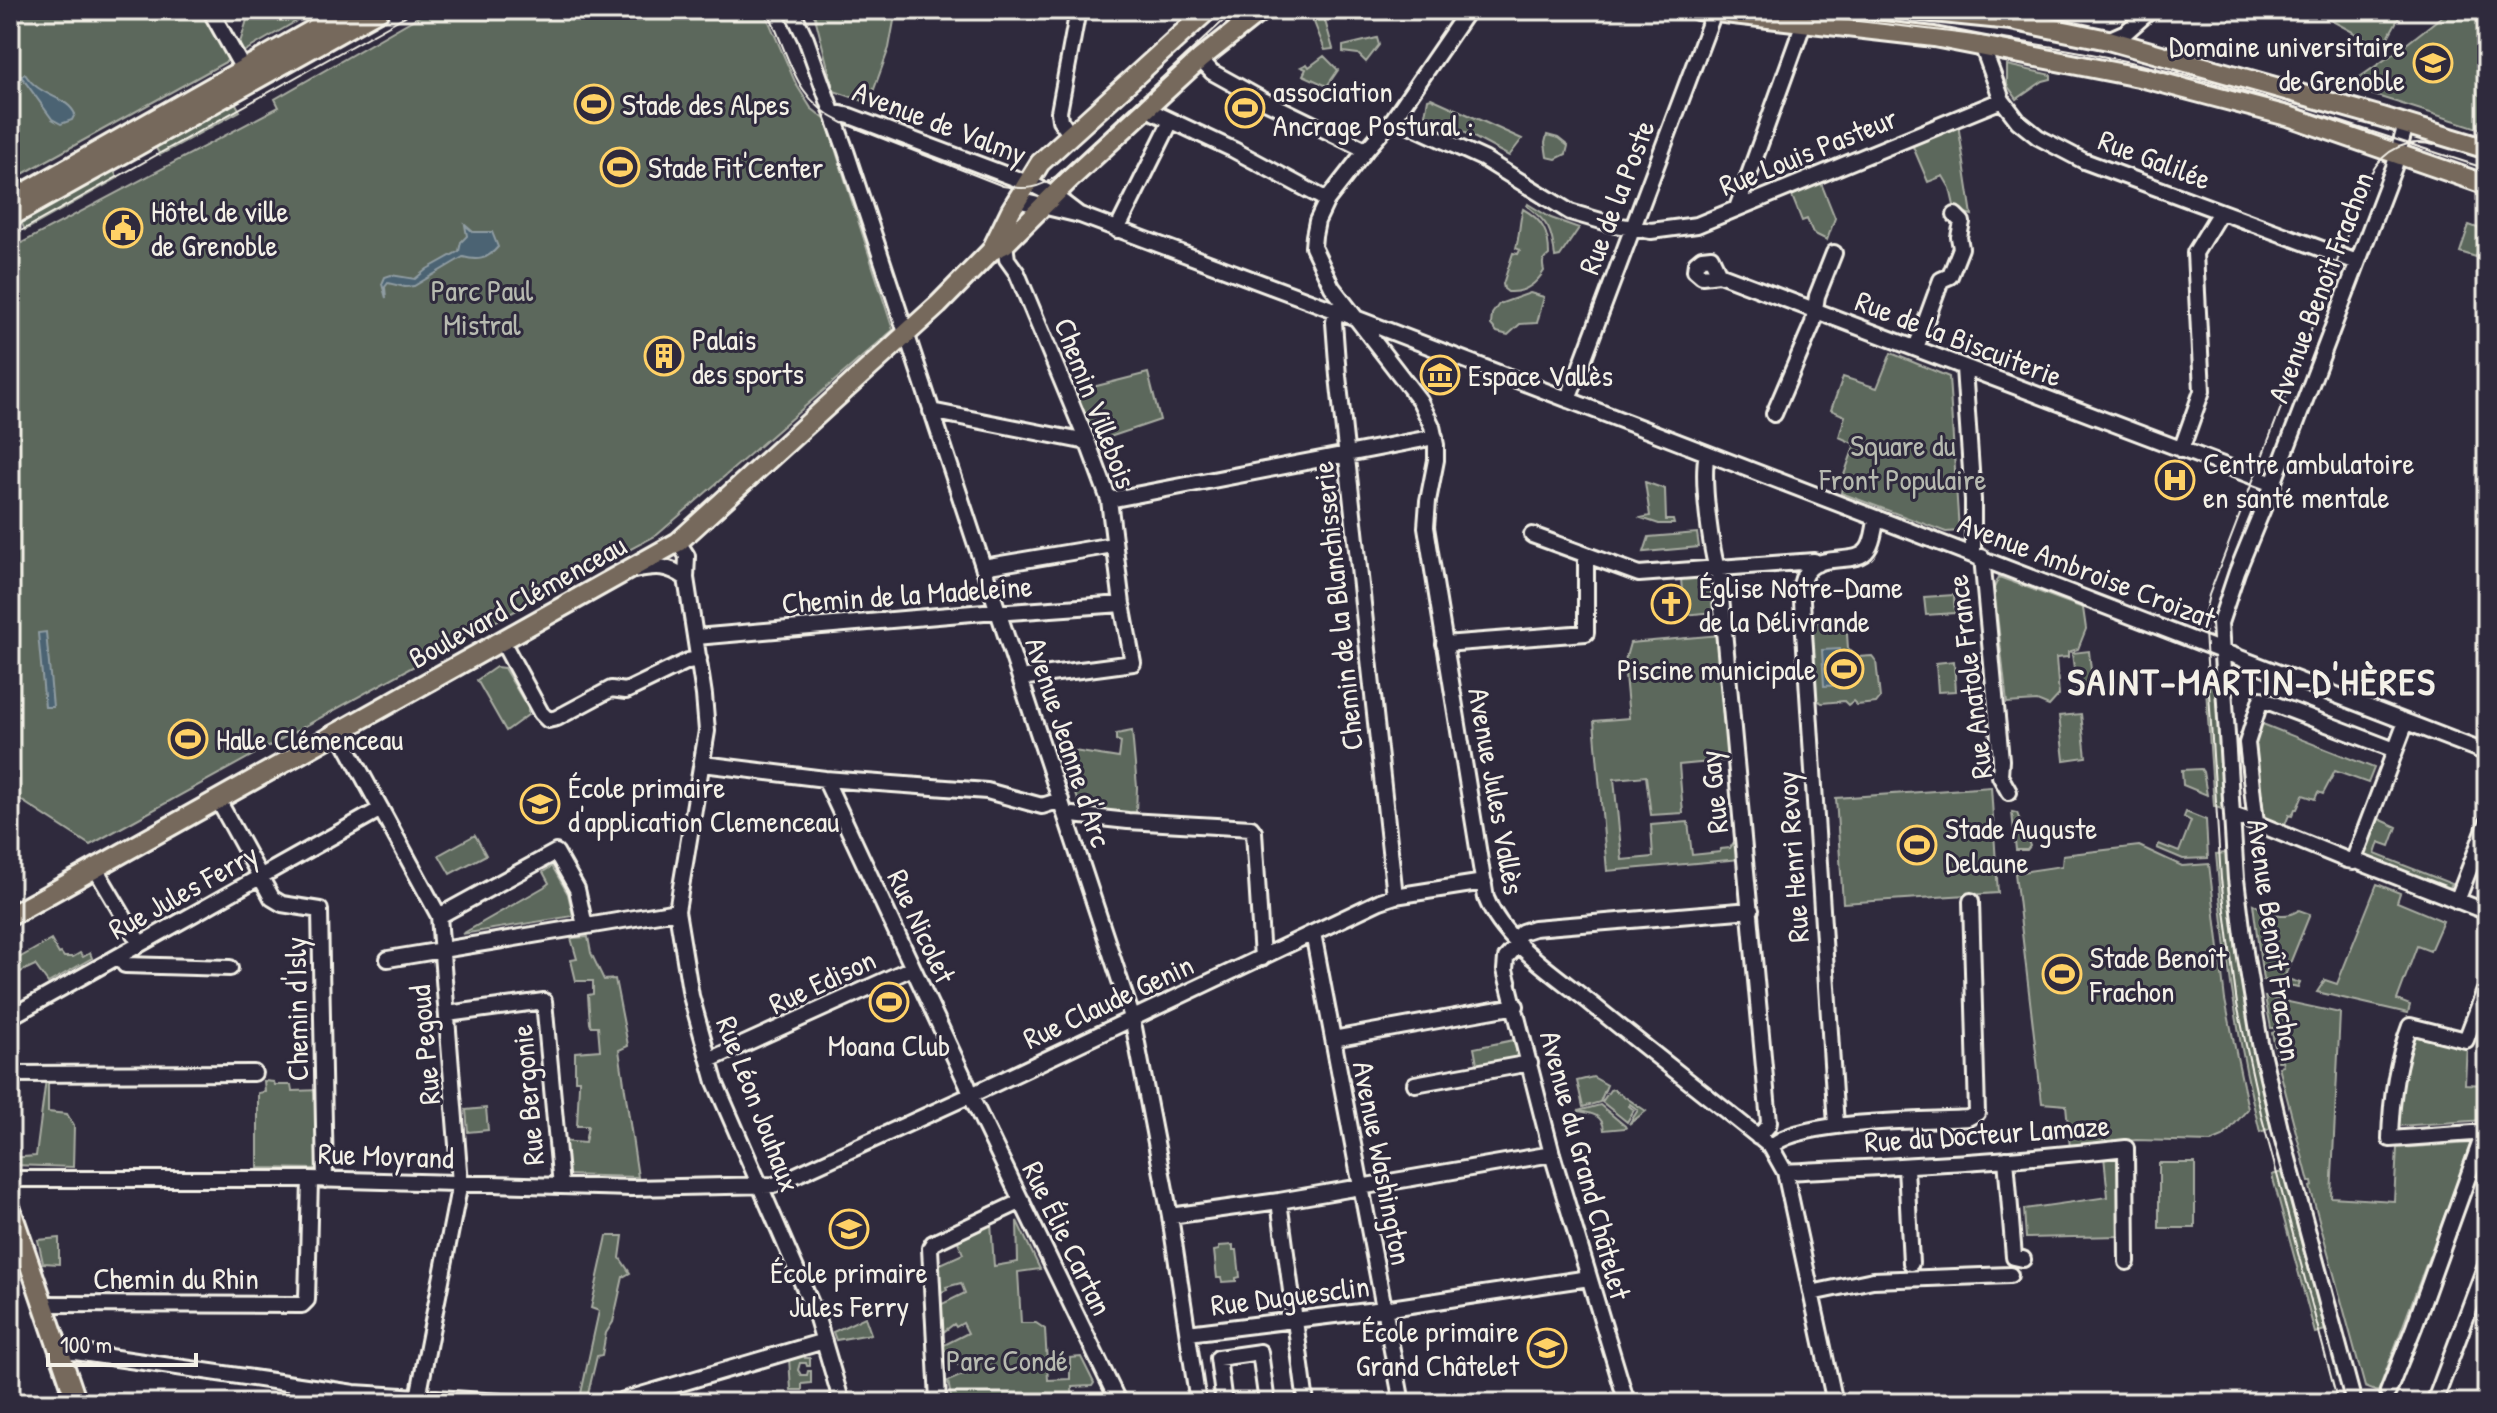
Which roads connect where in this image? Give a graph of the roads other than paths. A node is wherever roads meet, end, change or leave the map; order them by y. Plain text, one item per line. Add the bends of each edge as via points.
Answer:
1 (210, 10) edge
2 (348, 10) edge
3 (792, 10) edge
4 (1078, 10) edge
5 (1208, 10) edge
6 (1252, 10) edge
7 (1262, 10) edge
8 (1468, 10) edge
9 (1913, 10) edge
10 (2151, 10) edge
11 (1706, 11) edge
12 (373, 12) edge
13 (1964, 13) edge
14 (1804, 22) junction
15 (1227, 35) junction
16 (2108, 40) junction
17 (1983, 48) junction
18 (1200, 59) junction
19 (2096, 67) junction
20 (243, 69) junction
21 (2002, 100) junction
22 (1148, 107) junction
23 (832, 112) junction
24 (1394, 118) junction
25 (1171, 121) junction
26 (2406, 124) junction
27 (1070, 134) junction
28 (2487, 149) edge
29 (1366, 150) junction
30 (2397, 153) junction
31 (1027, 183) junction
32 (2487, 185) edge
33 (1017, 200) junction
34 (1047, 200) junction
35 (1327, 200) junction
36 (10, 201) edge
37 (1737, 208) junction
38 (2220, 212) junction
39 (10, 217) edge
40 (1957, 217) dead end
41 (1631, 229) junction
42 (1117, 230) junction
43 (998, 248) junction
44 (1834, 253) dead end
45 (2357, 262) junction
46 (1719, 274) dead end
47 (1814, 310) junction
48 (1336, 311) junction
49 (1353, 317) junction
50 (907, 335) junction
51 (1402, 336) junction
52 (1916, 348) junction
53 (1389, 361) junction
54 (1964, 368) junction
55 (1568, 400) junction
56 (931, 411) junction
57 (1774, 414) dead end
58 (1435, 437) junction
59 (1087, 442) junction
60 (2181, 450) junction
61 (1707, 453) junction
62 (1346, 455) junction
63 (2273, 484) junction
64 (1109, 500) junction
65 (1877, 518) junction
66 (1532, 535) dead end
67 (678, 542) junction
68 (1113, 545) junction
69 (1586, 555) junction
70 (1977, 555) junction
71 (981, 561) junction
72 (1817, 564) junction
73 (1716, 568) junction
74 (624, 573) junction
75 (686, 578) junction
76 (1122, 604) junction
77 (999, 612) junction
78 (696, 637) junction
79 (502, 641) junction
80 (1444, 644) junction
81 (2221, 651) junction
82 (699, 659) junction
83 (1020, 678) junction
84 (2406, 722) junction
85 (339, 732) junction
86 (2395, 750) junction
87 (2484, 751) edge
88 (703, 764) junction
89 (825, 779) junction
90 (2009, 792) dead end
91 (218, 800) junction
92 (1061, 800) junction
93 (381, 809) junction
94 (2232, 815) junction
95 (1067, 817) junction
96 (2256, 823) junction
97 (2487, 823) edge
98 (2353, 862) junction
99 (95, 868) junction
100 (260, 877) junction
101 (1484, 882) junction
102 (1395, 896) junction
103 (1971, 901) dead end
104 (2457, 901) junction
105 (1751, 910) junction
106 (677, 911) junction
107 (2487, 912) edge
108 (10, 916) edge
109 (439, 916) junction
110 (585, 926) junction
111 (1313, 933) junction
112 (1517, 941) junction
113 (140, 944) junction
114 (442, 950) junction
115 (119, 956) junction
116 (1262, 958) junction
117 (388, 959) dead end
118 (230, 968) dead end
119 (912, 968) junction
120 (2487, 985) edge
121 (1516, 1006) junction
122 (447, 1014) junction
123 (10, 1017) edge
124 (1132, 1017) junction
125 (1333, 1039) junction
126 (709, 1060) junction
127 (1530, 1063) junction
128 (254, 1073) dead end
129 (10, 1074) edge
130 (1415, 1084) dead end
131 (971, 1095) junction
132 (1836, 1125) junction
133 (2486, 1129) edge
134 (1763, 1132) junction
135 (1776, 1143) junction
136 (1552, 1154) junction
137 (2006, 1159) junction
138 (1906, 1167) junction
139 (1785, 1172) junction
140 (10, 1179) edge
141 (317, 1180) junction
142 (460, 1183) junction
143 (561, 1186) junction
144 (760, 1186) junction
145 (1360, 1187) junction
146 (1022, 1201) junction
147 (1279, 1201) junction
148 (10, 1207) edge
149 (1170, 1216) junction
150 (2023, 1259) dead end
151 (2127, 1262) dead end
152 (2487, 1262) edge
153 (1911, 1263) dead end
154 (2010, 1275) dead end
155 (1589, 1278) junction
156 (1811, 1293) junction
157 (44, 1304) junction
158 (1384, 1309) junction
159 (1295, 1321) junction
160 (1188, 1333) junction
161 (824, 1341) junction
162 (61, 1353) junction
163 (2388, 1392) dead end
164 (652, 1397) edge
165 (76, 1398) edge
166 (418, 1400) edge
167 (43, 1403) edge
168 (519, 1403) edge
169 (614, 1403) edge
170 (842, 1403) edge
171 (934, 1403) edge
172 (1119, 1403) edge
173 (1198, 1403) edge
174 (1224, 1403) edge
175 (1267, 1403) edge
176 (1306, 1403) edge
177 (1402, 1403) edge
178 (1627, 1403) edge
179 (1835, 1403) edge
180 (2354, 1403) edge
181 (2434, 1403) edge

1 - 20 street
2 - 20 main road
3 - 23 street, Avenue de Valmy
4 - 27 street via 1059,117
5 - 27 main road, Boulevard Clémenceau
6 - 15 main road
7 - 15 main road
8 - 24 street, Avenue Jules Vallès
9 - 13 main road
10 - 16 street
11 - 14 main road
11 - 41 street, Rue de la Poste via 1696,60
12 - 39 main road
13 - 16 main road
13 - 17 main road
14 - 17 main road
14 - 37 street
15 - 18 main road, Boulevard Clémenceau
16 - 19 main road
16 - 26 main road
17 - 19 main road
17 - 21 street, Rue Galilée
18 - 22 main road, Boulevard Clémenceau
18 - 29 street via 1212,72 1259,98
19 - 30 main road via 2291,117
20 - 36 main road
21 - 37 street, Rue Louis Pasteur
21 - 38 street, Rue Galilée via 2018,121 2057,148
22 - 25 street
22 - 34 main road, Boulevard Clémenceau
23 - 31 street, Avenue de Valmy
23 - 50 street, Avenue Jeanne d'Arc
24 - 29 street, Avenue Jules Vallès
24 - 41 street, Rue Louis Pasteur via 1484,159 1570,212
25 - 35 street
25 - 42 street
26 - 28 main road
26 - 30 street, Avenue Benoît Frachon
27 - 31 main road, Boulevard Clémenceau
29 - 35 street, Avenue Jules Vallès
30 - 32 main road
30 - 45 street, Avenue Benoît Frachon
31 - 33 main road, Boulevard Clémenceau
31 - 34 street, Avenue de Valmy
33 - 34 street, Avenue de Valmy
33 - 43 main road, Boulevard Clémenceau
34 - 42 street, Avenue de Valmy
34 - 43 main road, Boulevard Clémenceau
35 - 49 street, Avenue Jules Vallès via 1313,247
37 - 41 street, Rue Louis Pasteur via 1677,229
38 - 45 street, Rue Galilée
38 - 60 street via 2195,253 2202,391
40 - 52 street via 1962,222 1961,248 1950,276 1941,280
41 - 55 street, Rue de la Poste
42 - 48 street, Avenue de Valmy
43 - 50 main road, Boulevard Clémenceau
43 - 59 street, Chemin Villebois via 1014,266
44 - 47 street
45 - 63 street, Avenue Benoît Frachon
46 - 47 street, Rue de la Biscuiterie
47 - 52 street, Rue de la Biscuiterie
47 - 57 street
48 - 49 street, Avenue de Valmy
48 - 62 street, Chemin de la Blanchisserie
49 - 51 street, Avenue Ambroise Croizat
49 - 53 street, Avenue Jules Vallès
50 - 56 street, Avenue Jeanne d'Arc
50 - 67 main road, Boulevard Clémenceau
51 - 53 street via 1390,343
51 - 55 street, Avenue Ambroise Croizat
52 - 54 street, Rue de la Biscuiterie
53 - 58 street, Avenue Jules Vallès via 1420,401
54 - 60 street, Rue de la Biscuiterie
54 - 70 street, Rue Anatole France
55 - 61 street, Avenue Ambroise Croizat
56 - 59 street
56 - 71 street, Avenue Jeanne d'Arc
58 - 62 street
58 - 80 street, Avenue Jules Vallès via 1426,527
59 - 64 street, Chemin Villebois
60 - 63 street, Rue de la Biscuiterie
61 - 65 street, Avenue Ambroise Croizat
61 - 73 street, Rue Gay
62 - 64 street
62 - 102 street, Chemin de la Blanchisserie
63 - 81 street, Avenue Benoît Frachon via 2222,612
64 - 68 street, Chemin Villebois
65 - 70 street, Avenue Ambroise Croizat
65 - 72 street via 1864,554
66 - 69 street
67 - 74 main road, Boulevard Clémenceau
67 - 75 street, Rue Léon Jouhaux via 677,562
68 - 71 street
68 - 76 street, Chemin Villebois
69 - 73 street via 1639,574
69 - 80 street via 1586,633
70 - 81 street, Avenue Ambroise Croizat
70 - 90 street, Rue Anatole France via 2000,772
71 - 77 street, Avenue Jeanne d'Arc
72 - 73 street
72 - 132 street, Rue Henri Revoy via 1801,586
73 - 105 street, Rue Gay
74 - 75 street via 661,565
74 - 79 main road, Boulevard Clémenceau
75 - 78 street, Rue Léon Jouhaux
76 - 77 street, Chemin de la Madeleine
76 - 83 street, Chemin Villebois via 1133,663
77 - 78 street, Chemin de la Madeleine
77 - 83 street, Avenue Jeanne d'Arc
78 - 82 street, Rue Léon Jouhaux
79 - 82 street via 548,720 611,689 626,691
79 - 85 main road, Boulevard Clémenceau
80 - 101 street, Avenue Jules Vallès
81 - 84 street, Avenue Ambroise Croizat
81 - 94 street, Avenue Benoît Frachon
82 - 88 street, Rue Léon Jouhaux via 706,723
83 - 92 street, Avenue Jeanne d'Arc
84 - 86 street
84 - 87 street, Avenue Ambroise Croizat
85 - 91 main road, Boulevard Clémenceau
85 - 93 street
86 - 96 street via 2261,699 2247,743
86 - 98 street
88 - 89 street
88 - 106 street, Rue Léon Jouhaux
89 - 92 street via 987,791 1042,806
89 - 119 street, Rue Nicolet
91 - 99 main road, Boulevard Clémenceau
91 - 100 street
92 - 95 street, Avenue Jeanne d'Arc
93 - 100 street, Rue Jules Ferry
93 - 109 street
94 - 96 street
94 - 180 street, Avenue Benoît Frachon via 2260,1043
95 - 116 street via 1251,828
95 - 124 street, Avenue Jeanne d'Arc
96 - 98 street
97 - 104 street
98 - 104 street
99 - 108 main road, Boulevard Clémenceau
99 - 113 street
100 - 113 street, Rue Jules Ferry
100 - 141 street, Chemin d'Isly via 282,904 320,910
101 - 102 street, Rue Claude Genin
101 - 112 street, Avenue Jules Vallès via 1493,916
102 - 111 street, Rue Claude Genin
103 - 132 street via 1977,1113 1968,1118
104 - 107 street
105 - 112 street via 1534,928 1522,932
105 - 134 street, Rue Gay
106 - 110 street
106 - 126 street, Rue Léon Jouhaux via 693,1005
109 - 110 street via 556,852 577,889
109 - 114 street, Rue Pegoud
110 - 114 street
111 - 116 street, Rue Claude Genin
111 - 125 street, Avenue Washington
112 - 121 street, Avenue du Grand Châtelet via 1505,970
112 - 134 street, Avenue Jules Vallès via 1651,1053
113 - 115 street, Rue Jules Ferry
114 - 117 street
114 - 122 street, Rue Pegoud
115 - 118 street via 125,965
115 - 123 street, Rue Jules Ferry
116 - 124 street, Rue Claude Genin
119 - 126 street, Rue Edison
119 - 131 street, Rue Nicolet
120 - 133 street via 2466,1040 2410,1026 2395,1079 2390,1139
121 - 125 street
121 - 127 street, Avenue du Grand Châtelet
122 - 142 street, Rue Pegoud
122 - 143 street, Rue Bergonie via 544,1001
124 - 131 street, Rue Claude Genin
124 - 149 street, Avenue Jeanne d'Arc
125 - 145 street, Avenue Washington
126 - 144 street, Rue Léon Jouhaux
127 - 130 street
127 - 136 street, Avenue du Grand Châtelet
128 - 129 street
131 - 144 street, Rue Claude Genin via 774,1185
131 - 146 street, Rue Élie Cartan
132 - 135 street
133 - 163 street
134 - 135 street, Avenue Jules Vallès
135 - 139 street, Avenue Jules Vallès
136 - 145 street
136 - 155 street, Avenue du Grand Châtelet
137 - 138 street, Rue du Docteur Lamaze
137 - 150 street via 2014,1257
137 - 151 street, Rue du Docteur Lamaze via 2126,1148
138 - 139 street, Rue du Docteur Lamaze
138 - 153 street
139 - 156 street, Avenue Jules Vallès
140 - 141 street, Rue Moyrand
141 - 142 street, Rue Moyrand
141 - 157 street, Chemin du Rhin via 307,1300 302,1305
142 - 143 street, Rue Moyrand
142 - 166 street, Rue Pegoud
143 - 144 street, Rue Moyrand
144 - 161 street, Rue Léon Jouhaux
145 - 147 street
145 - 158 street, Avenue Washington
146 - 171 street via 930,1248 938,1400
146 - 172 street, Rue Élie Cartan
147 - 149 street
147 - 159 street
148 - 157 main road
149 - 160 street, Avenue Jeanne d'Arc
152 - 181 street
154 - 156 street via 1873,1280
155 - 158 street, Rue Duguesclin
155 - 178 street, Avenue du Grand Châtelet
156 - 179 street, Avenue Jules Vallès
157 - 162 main road
158 - 159 street, Rue Duguesclin
158 - 177 street, Avenue Washington
159 - 160 street, Rue Duguesclin
159 - 176 street
160 - 173 street, Avenue Jeanne d'Arc
161 - 164 street
161 - 170 street, Rue Léon Jouhaux
162 - 165 main road
162 - 166 street
164 - 169 street
165 - 167 street
166 - 168 street
174 - 175 street via 1218,1358 1260,1352

